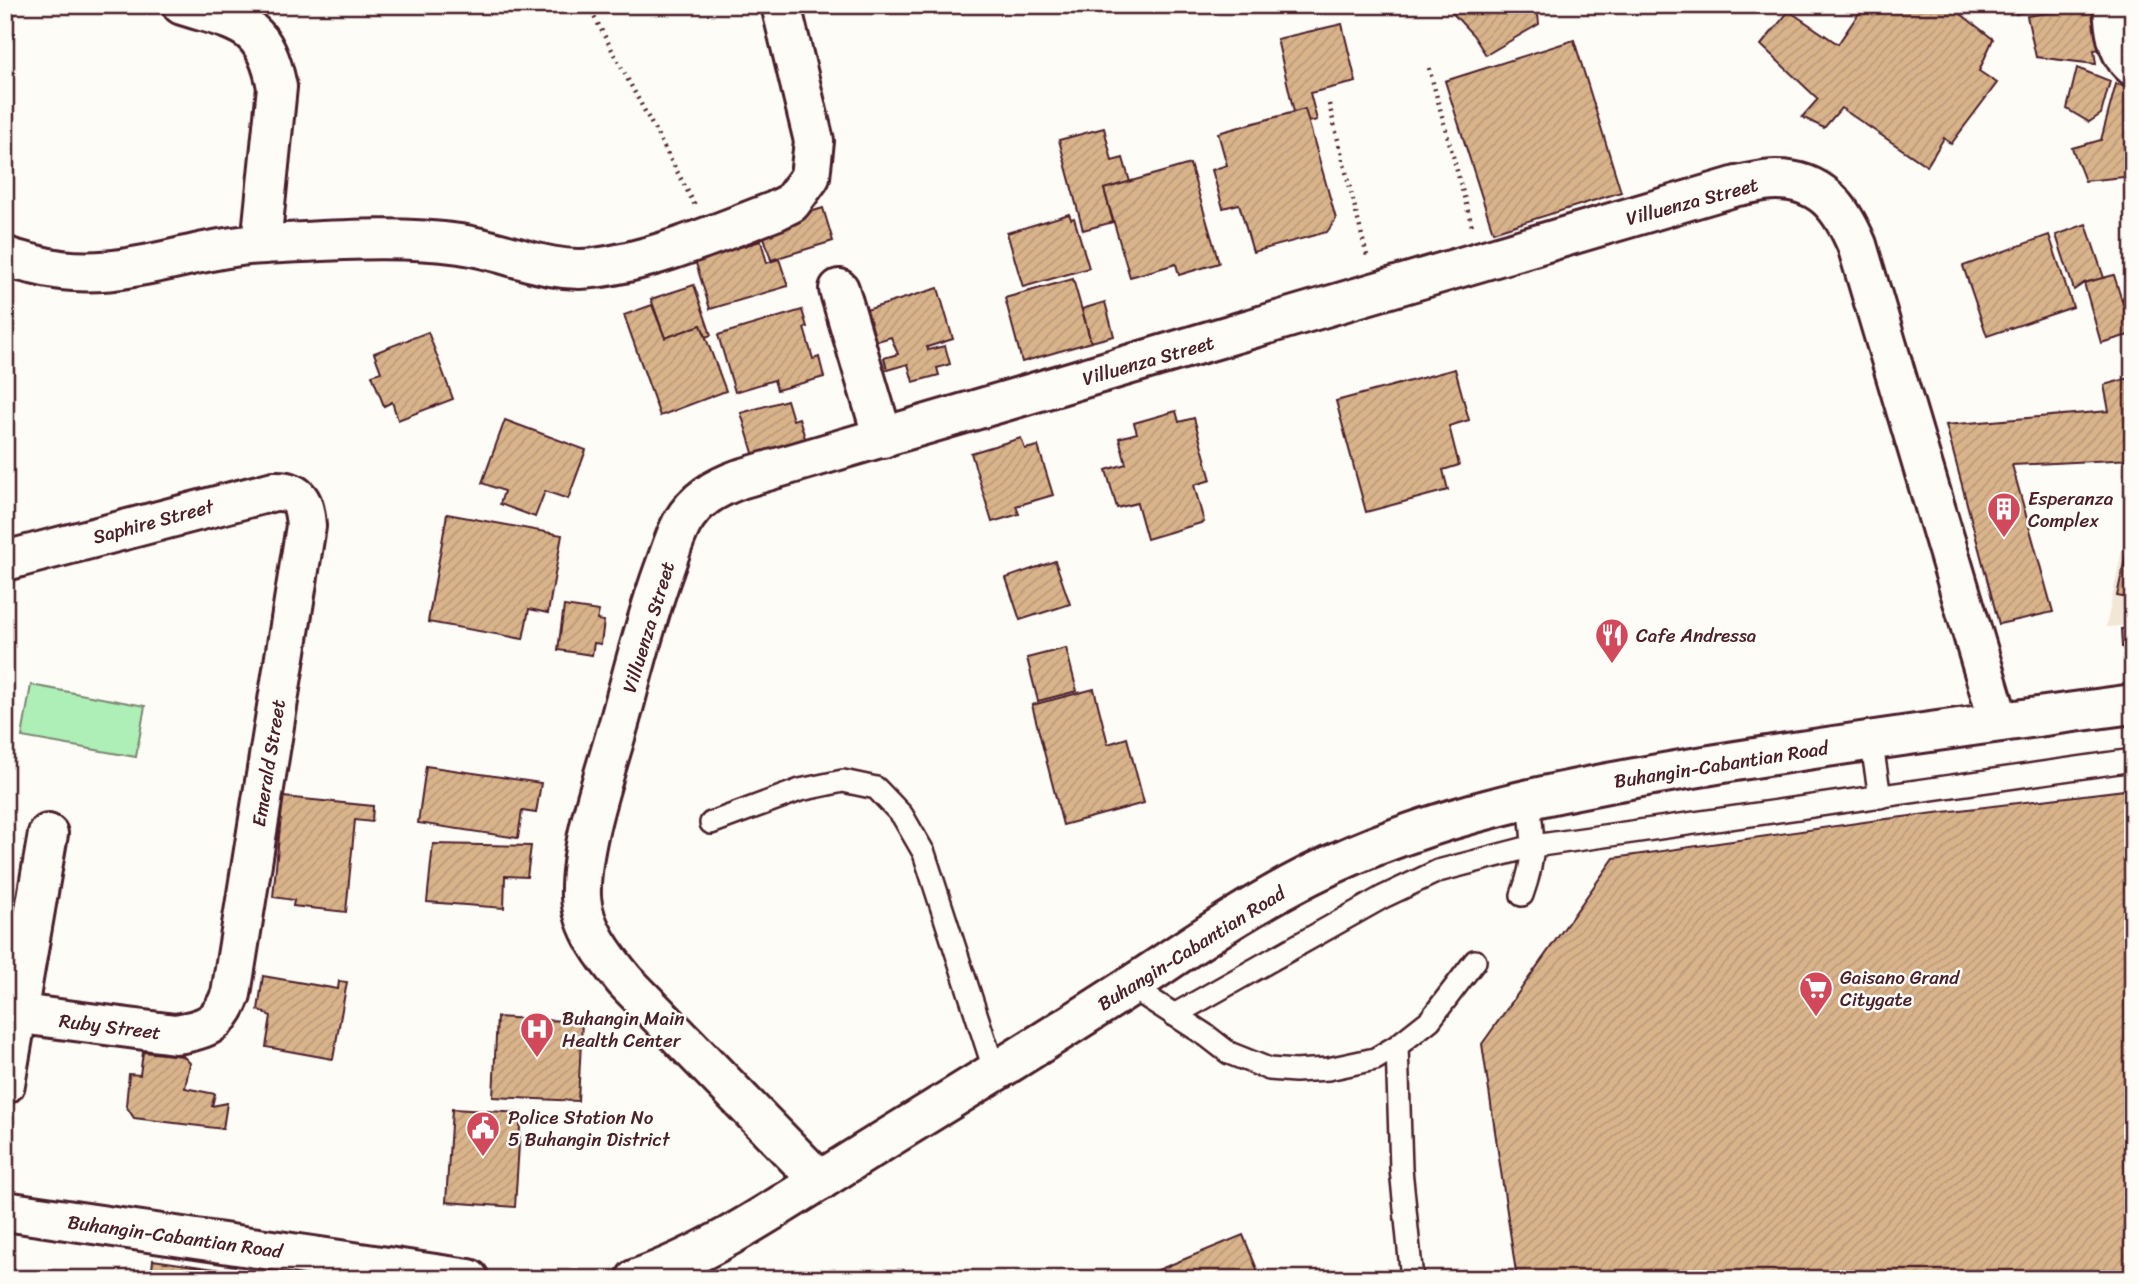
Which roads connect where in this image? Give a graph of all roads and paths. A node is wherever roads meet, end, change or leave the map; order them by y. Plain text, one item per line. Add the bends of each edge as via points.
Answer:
1 (182, 5) edge
2 (588, 5) edge
3 (782, 5) edge
4 (2113, 5) edge
5 (2133, 65) edge
6 (1429, 68) dead end
7 (1329, 104) dead end
8 (711, 235) junction
9 (261, 244) junction
10 (5, 256) edge
11 (1482, 261) junction
12 (839, 289) dead end
13 (1376, 293) junction
14 (883, 438) junction
15 (300, 498) joint
16 (5, 561) edge
17 (2133, 704) edge
18 (1999, 722) junction
19 (1871, 738) junction
20 (2133, 760) edge
21 (1880, 797) junction
22 (1528, 798) junction
23 (711, 823) dead end
24 (48, 834) dead end
25 (1534, 846) junction
26 (1522, 895) dead end
27 (1475, 961) dead end
28 (1130, 986) junction
29 (11, 1013) edge
30 (1174, 1015) junction
31 (213, 1023) joint
32 (1397, 1046) junction
33 (995, 1072) junction
34 (5, 1084) edge
35 (820, 1181) junction
36 (5, 1211) edge
37 (469, 1279) edge
38 (636, 1279) edge
39 (1412, 1279) edge

1 - 9 street via 243,24 254,31 272,62 277,87
2 - 8 path
3 - 8 street via 814,141 810,177 791,203
4 - 5 street via 2119,43 2125,59
6 - 11 path
7 - 13 path
8 - 9 street via 625,263 569,270 497,251 416,239
9 - 10 street via 110,272 60,272
11 - 13 street, Villuenza Street
11 - 18 street, Villuenza Street via 1737,186 1775,180 1803,184 1830,199 1846,219 1857,245
12 - 14 street
13 - 14 street, Villuenza Street
14 - 35 street, Villuenza Street via 718,487 699,500 682,523 654,596 582,868 581,900 605,957
15 - 16 street, Saphire Street via 288,490 254,495
15 - 31 street, Emerald Street via 306,526 231,994
17 - 18 street, Buhangin-Cabantian Road
18 - 19 street, Buhangin-Cabantian Road
19 - 21 lane
19 - 22 street, Buhangin-Cabantian Road
20 - 21 lane
21 - 25 lane
22 - 25 lane
22 - 28 street, Buhangin-Cabantian Road via 1387,840 1309,876 1196,940
23 - 33 lane via 800,790 843,781 876,788 902,815 924,853
24 - 29 street
25 - 26 lane via 1532,870
25 - 30 lane via 1438,871 1382,897
27 - 32 lane via 1430,1020
28 - 30 lane
28 - 33 street, Buhangin-Cabantian Road
29 - 31 street, Ruby Street via 175,1034
29 - 34 street
30 - 32 lane via 1229,1053 1269,1069 1350,1066
32 - 39 lane via 1401,1169
33 - 35 street, Buhangin-Cabantian Road
35 - 38 street, Buhangin-Cabantian Road via 710,1246
36 - 37 street, Buhangin-Cabantian Road

